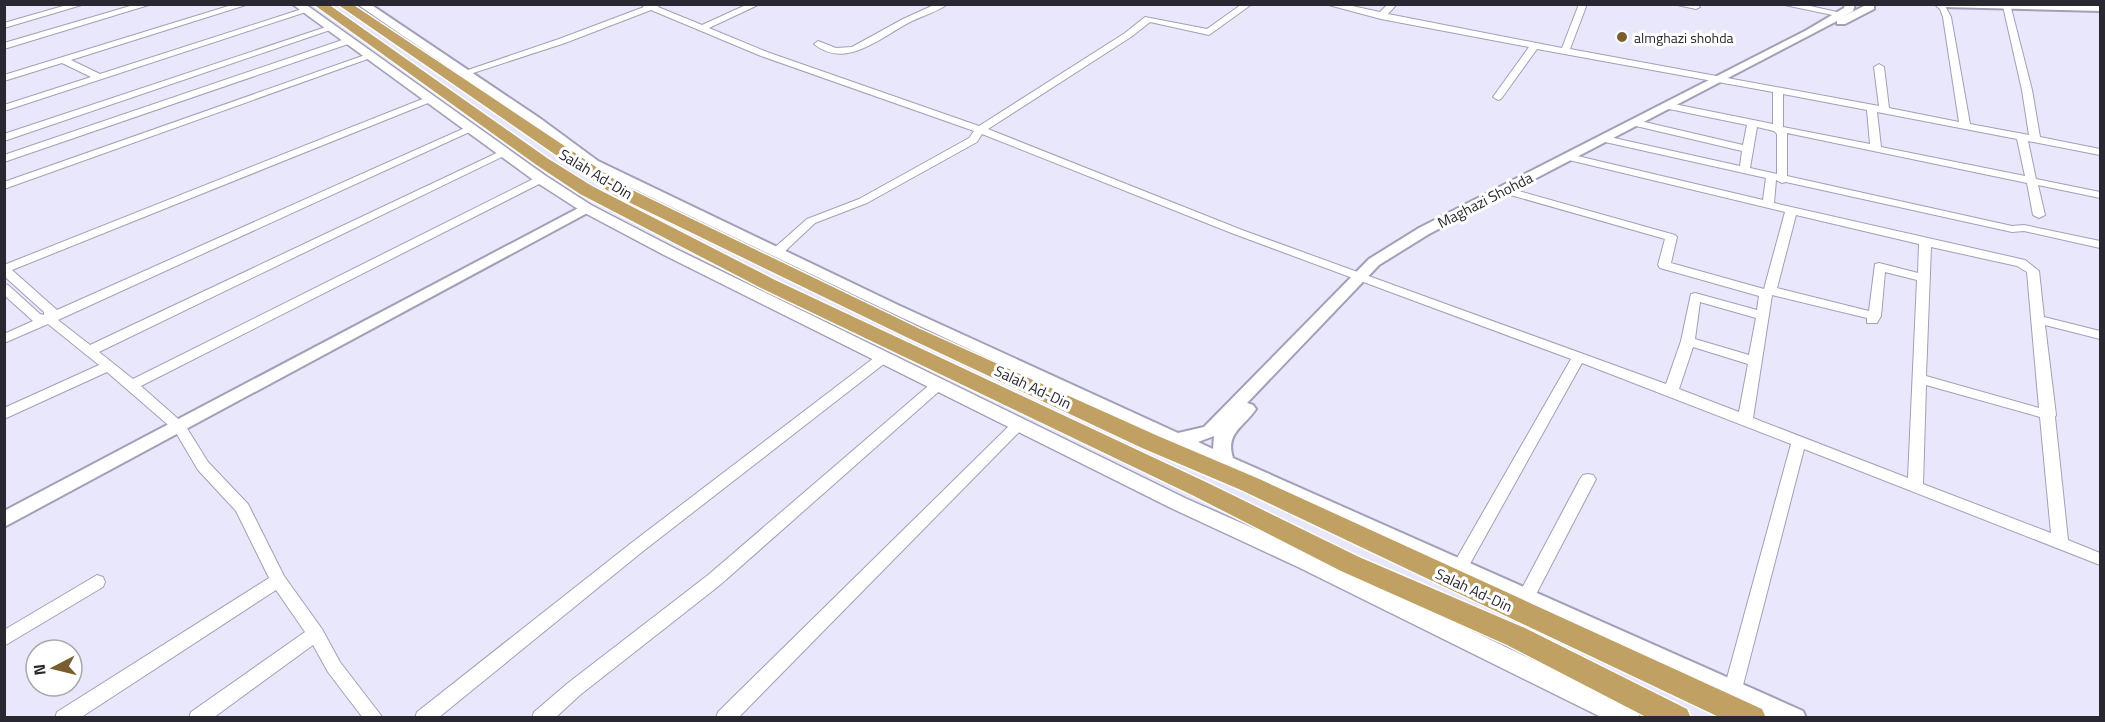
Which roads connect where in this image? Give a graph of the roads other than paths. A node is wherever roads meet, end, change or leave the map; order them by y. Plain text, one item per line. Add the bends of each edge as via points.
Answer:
1 (81, 4) edge
2 (148, 4) edge
3 (245, 4) edge
4 (756, 4) edge
5 (944, 4) edge
6 (1248, 4) edge
7 (1329, 4) edge
8 (1393, 4) edge
9 (1583, 4) edge
10 (1677, 4) edge
11 (1784, 4) edge
12 (1938, 4) edge
13 (1943, 4) edge
14 (651, 5) edge
15 (1875, 6) edge
16 (2007, 6) junction
17 (2045, 6) edge
18 (307, 7) edge
19 (1696, 7) dead end
20 (2100, 8) edge
21 (1846, 12) edge
22 (346, 13) edge
23 (1381, 16) junction
24 (4, 26) edge
25 (702, 28) junction
26 (361, 33) junction
27 (818, 44) dead end
28 (4, 46) edge
29 (1534, 46) junction
30 (1564, 52) junction
31 (371, 56) junction
32 (63, 60) junction
33 (1880, 67) dead end
34 (406, 73) junction
35 (464, 73) junction
36 (99, 77) junction
37 (4, 78) edge
38 (1727, 80) junction
39 (1778, 90) junction
40 (1498, 97) dead end
41 (430, 99) junction
42 (1674, 107) junction
43 (4, 108) edge
44 (1872, 108) junction
45 (1884, 110) junction
46 (1641, 124) junction
47 (1752, 124) junction
48 (1965, 126) junction
49 (471, 129) junction
50 (1778, 129) junction
51 (980, 130) junction
52 (1690, 136) junction
53 (2022, 137) junction
54 (4, 138) edge
55 (2035, 139) junction
56 (1609, 140) junction
57 (1876, 148) junction
58 (1749, 149) junction
59 (2100, 152) edge
60 (505, 153) junction
61 (1574, 158) junction
62 (1687, 158) junction
63 (4, 159) edge
64 (1744, 171) junction
65 (1776, 178) junction
66 (541, 179) junction
67 (2033, 182) junction
68 (4, 186) edge
69 (1510, 192) junction
70 (2100, 195) edge
71 (1768, 205) junction
72 (586, 208) junction
73 (1791, 211) junction
74 (2039, 215) dead end
75 (1925, 242) junction
76 (2100, 244) edge
77 (777, 252) junction
78 (4, 269) edge
79 (1366, 278) junction
80 (1925, 279) junction
81 (4, 288) edge
82 (1768, 292) junction
83 (1763, 316) junction
84 (48, 319) junction
85 (2038, 319) junction
86 (2100, 335) edge
87 (4, 339) edge
88 (1688, 341) junction
89 (88, 351) junction
90 (884, 357) junction
91 (1579, 357) junction
92 (1754, 361) junction
93 (109, 366) junction
94 (1919, 378) junction
95 (940, 383) junction
96 (132, 385) junction
97 (1671, 391) junction
98 (4, 414) edge
99 (2049, 415) junction
100 (1745, 420) junction
101 (1019, 424) junction
102 (180, 428) junction
103 (1176, 439) junction
104 (1799, 441) junction
105 (1223, 467) junction
106 (1588, 479) dead end
107 (1915, 486) junction
108 (1202, 490) junction
109 (4, 520) edge
110 (2060, 544) junction
111 (2100, 559) edge
112 (1460, 567) junction
113 (279, 580) junction
114 (97, 582) dead end
115 (1526, 597) junction
116 (1539, 620) junction
117 (315, 634) junction
118 (1517, 637) junction
119 (4, 639) edge
120 (1733, 689) junction
121 (64, 717) edge
122 (198, 717) edge
123 (374, 717) edge
124 (424, 717) edge
125 (541, 717) edge
126 (725, 717) edge
127 (1628, 717) edge
128 (1677, 717) edge
129 (1752, 717) edge
130 (1795, 717) edge

1 - 24 street
2 - 28 street
3 - 32 street
4 - 25 street
5 - 27 street via 854,50 835,51
6 - 51 street via 1209,32 1148,19
7 - 23 street
8 - 23 street
9 - 30 street
10 - 19 street
11 - 21 street
12 - 48 street via 1947,16
13 - 16 street
14 - 25 street
14 - 35 street via 562,41
15 - 21 street, Maghazi Shohda
15 - 21 street
16 - 17 street
16 - 55 street
17 - 20 street
18 - 22 main road
18 - 36 street
21 - 38 street, Maghazi Shohda
22 - 26 main road
22 - 26 highway, Salah Ad-Din
22 - 35 street
22 - 54 street
23 - 29 street
25 - 51 street via 764,54
26 - 31 main road
26 - 34 highway, Salah Ad-Din
26 - 63 street
26 - 105 highway, Salah Ad-Din via 620,191 913,333
29 - 30 street
29 - 40 street
30 - 38 street
31 - 34 main road
31 - 68 street
32 - 36 street
32 - 37 street
33 - 45 street
34 - 41 main road
34 - 108 highway, Salah Ad-Din via 586,190 768,284
35 - 77 street via 593,164
36 - 43 street
38 - 39 street
38 - 42 street, Maghazi Shohda
39 - 44 street
39 - 50 street
41 - 49 main road
41 - 78 street
42 - 46 street, Maghazi Shohda
42 - 47 street
44 - 45 street
44 - 57 street
45 - 48 street
46 - 52 street
46 - 56 street, Maghazi Shohda
47 - 50 street
47 - 58 street
48 - 53 street
49 - 60 main road
49 - 84 street
50 - 57 street
50 - 65 street via 1782,133
51 - 77 street via 973,140 905,179 811,221
51 - 79 street
52 - 58 street
52 - 62 street
53 - 55 street
53 - 67 street
55 - 59 street
56 - 61 street, Maghazi Shohda
56 - 62 street
57 - 67 street
58 - 64 street
60 - 66 main road
60 - 89 street
61 - 69 street, Maghazi Shohda
61 - 71 street
62 - 64 street
64 - 65 street
65 - 71 street
65 - 76 street
66 - 72 main road
66 - 96 street
67 - 70 street
67 - 74 street
69 - 79 street, Maghazi Shohda via 1409,248
69 - 82 street via 1671,237 1664,265
71 - 73 street
72 - 90 main road
72 - 102 street
73 - 75 street
73 - 82 street
75 - 80 street
75 - 85 street via 2021,263 2033,271
77 - 103 street
78 - 84 street via 51,311
79 - 91 street
79 - 103 street, Maghazi Shohda via 1210,431
79 - 105 street, Maghazi Shohda via 1222,436 1219,445
80 - 82 street via 1879,267 1874,318
80 - 94 street
81 - 84 street via 36,318
82 - 83 street
83 - 88 street via 1695,297
83 - 92 street
84 - 87 street
84 - 89 street
85 - 86 street
85 - 99 street
88 - 92 street
88 - 97 street
89 - 93 street
90 - 95 main road
90 - 124 street
91 - 97 street
91 - 112 street
92 - 100 street
93 - 96 street
93 - 98 street
94 - 99 street
94 - 107 street
95 - 101 main road
95 - 125 street via 714,580
96 - 102 street
97 - 100 street
99 - 110 street
100 - 104 street
101 - 126 street
101 - 127 main road
102 - 109 street
102 - 113 street via 203,466 242,508
103 - 105 street
104 - 107 street
104 - 120 street
105 - 108 highway via 1203,479
105 - 112 street
105 - 116 highway, Salah Ad-Din
106 - 115 street
107 - 110 street
108 - 118 highway, Salah Ad-Din via 1350,564
110 - 111 street
112 - 115 street
113 - 117 street
113 - 121 street
114 - 119 street
115 - 120 street
116 - 118 highway
116 - 129 highway, Salah Ad-Din
117 - 122 street
117 - 123 street via 334,667
118 - 128 highway, Salah Ad-Din
120 - 130 street

